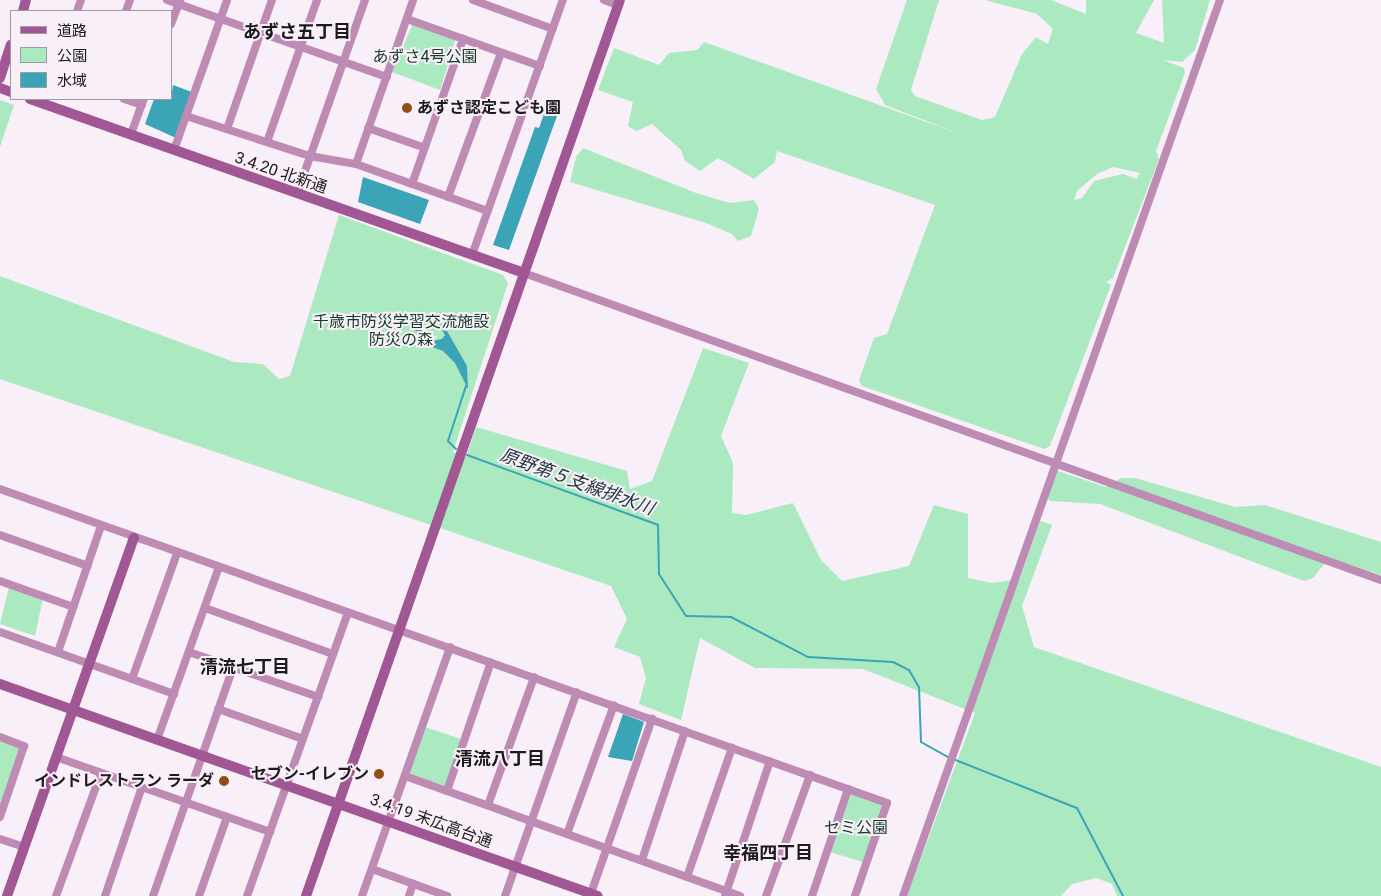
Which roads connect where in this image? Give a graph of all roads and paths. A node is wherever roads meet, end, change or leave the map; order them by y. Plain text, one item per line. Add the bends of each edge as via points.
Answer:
1 (167, 0) edge
2 (227, 0) edge
3 (272, 0) edge
4 (317, 0) edge
5 (365, 0) edge
6 (413, 0) edge
7 (473, 0) edge
8 (563, 0) edge
9 (604, 0) edge
10 (1220, 0) edge
11 (179, 2) edge
12 (619, 2) edge
13 (220, 19) junction
14 (407, 19) junction
15 (172, 21) edge
16 (553, 29) junction
17 (260, 33) junction
18 (464, 39) junction
19 (300, 47) junction
20 (10, 48) edge
21 (501, 52) junction
22 (343, 62) junction
23 (540, 66) junction
24 (387, 77) junction
25 (0, 78) edge
26 (130, 100) edge
27 (46, 101) edge
28 (143, 102) edge
29 (186, 116) junction
30 (368, 128) junction
31 (227, 129) junction
32 (132, 134) junction
33 (266, 142) junction
34 (425, 148) junction
35 (174, 150) junction
36 (310, 156) junction
37 (356, 164) junction
38 (412, 184) junction
39 (297, 194) junction
40 (448, 197) junction
41 (488, 211) junction
42 (472, 255) junction
43 (524, 273) junction
44 (1053, 463) junction
45 (0, 489) edge
46 (102, 526) junction
47 (0, 535) edge
48 (134, 538) junction
49 (177, 553) junction
50 (88, 566) junction
51 (219, 567) junction
52 (1381, 580) edge
53 (0, 581) edge
54 (74, 607) junction
55 (205, 608) junction
56 (348, 612) junction
57 (400, 630) junction
58 (0, 632) edge
59 (450, 647) junction
60 (58, 652) junction
61 (189, 652) junction
62 (334, 654) junction
63 (491, 662) junction
64 (90, 663) junction
65 (233, 667) junction
66 (534, 677) junction
67 (132, 679) junction
68 (0, 684) edge
69 (577, 692) junction
70 (174, 694) junction
71 (318, 697) junction
72 (614, 705) junction
73 (73, 709) junction
74 (218, 709) junction
75 (652, 719) junction
76 (685, 731) junction
77 (0, 737) edge
78 (303, 739) junction
79 (157, 740) junction
80 (732, 748) junction
81 (201, 756) junction
82 (56, 757) junction
83 (770, 761) junction
84 (101, 773) junction
85 (810, 775) junction
86 (404, 776) junction
87 (287, 786) junction
88 (142, 787) junction
89 (848, 789) junction
90 (447, 791) junction
91 (185, 802) junction
92 (338, 804) junction
93 (488, 805) junction
94 (0, 817) edge
95 (227, 817) junction
96 (388, 821) junction
97 (531, 821) junction
98 (270, 832) junction
99 (567, 834) junction
100 (0, 839) edge
101 (24, 848) junction
102 (607, 848) junction
103 (642, 860) junction
104 (516, 867) junction
105 (372, 869) junction
106 (687, 876) junction
107 (413, 884) junction
108 (726, 894) edge
109 (593, 895) edge
110 (7, 896) edge
111 (56, 896) edge
112 (105, 896) edge
113 (153, 896) edge
114 (199, 896) edge
115 (247, 896) edge
116 (306, 896) edge
117 (362, 896) edge
118 (409, 896) edge
119 (447, 896) edge
120 (505, 896) edge
121 (740, 896) edge
122 (766, 896) edge
123 (812, 896) edge
124 (855, 896) edge
125 (903, 896) edge

1 - 11 street
2 - 13 street
3 - 17 street
4 - 19 street
5 - 22 street
6 - 14 street
7 - 16 street
8 - 16 street
9 - 12 street
10 - 44 street
11 - 13 street
11 - 15 street
12 - 43 street
13 - 17 street
13 - 29 street
14 - 18 street
14 - 24 street
16 - 23 street
17 - 19 street
17 - 31 street
18 - 21 street
18 - 34 street
19 - 22 street
19 - 33 street
20 - 25 street
21 - 23 street
21 - 40 street
22 - 24 street
22 - 36 street
23 - 41 street
24 - 30 street
26 - 28 street
27 - 32 street, 3.4.20 北新通
28 - 32 street
29 - 31 street
29 - 35 street
30 - 34 street
30 - 37 street
31 - 33 street
32 - 35 street, 3.4.20 北新通
33 - 36 street
34 - 38 street
35 - 39 street, 3.4.20 北新通
36 - 37 street
36 - 39 street
37 - 38 street
38 - 40 street
39 - 42 street, 3.4.20 北新通
40 - 41 street
41 - 42 street
42 - 43 street, 3.4.20 北新通
43 - 44 street
43 - 57 street
44 - 52 street
44 - 125 street
45 - 46 street
46 - 48 street
46 - 50 street
47 - 50 street
48 - 49 street
48 - 64 street
49 - 51 street
49 - 67 street
50 - 54 street
51 - 55 street
51 - 56 street
53 - 54 street
54 - 60 street
55 - 61 street
55 - 62 street
56 - 57 street
56 - 62 street
57 - 59 street
57 - 92 street
58 - 60 street
59 - 63 street
59 - 86 street
60 - 64 street
61 - 65 street
61 - 70 street
62 - 71 street
63 - 66 street
63 - 90 street
64 - 67 street
64 - 73 street
65 - 71 street
65 - 74 street
66 - 69 street
66 - 93 street
67 - 70 street
68 - 73 street, 3.4.19 末広高台通
69 - 72 street
69 - 97 street
70 - 79 street
71 - 78 street
72 - 75 street
72 - 99 street
73 - 79 street, 3.4.19 末広高台通
73 - 82 street
74 - 78 street
74 - 81 street
75 - 76 street
75 - 102 street
76 - 80 street
76 - 103 street
77 - 94 street via 24,746
78 - 87 street
79 - 81 street, 3.4.19 末広高台通
80 - 83 street
80 - 106 street
81 - 87 street, 3.4.19 末広高台通
81 - 91 street
82 - 84 street
82 - 101 street
83 - 85 street
83 - 108 street
84 - 88 street
84 - 111 street
85 - 89 street
85 - 122 street
86 - 90 street
86 - 96 street
87 - 92 street, 3.4.19 末広高台通
87 - 98 street
88 - 91 street
88 - 112 street
89 - 123 street
89 - 124 street via 887,803
90 - 93 street
91 - 95 street
91 - 113 street
92 - 96 street, 3.4.19 末広高台通
92 - 116 street
93 - 97 street
95 - 98 street
95 - 114 street
96 - 104 street, 3.4.19 末広高台通
96 - 105 street
97 - 99 street
97 - 104 street
98 - 115 street
99 - 102 street
100 - 101 street
101 - 110 street
102 - 103 street
102 - 109 street
103 - 106 street
104 - 109 street, 3.4.19 末広高台通
104 - 120 street
105 - 107 street
105 - 117 street
106 - 108 street
107 - 118 street
107 - 119 street
108 - 121 street

